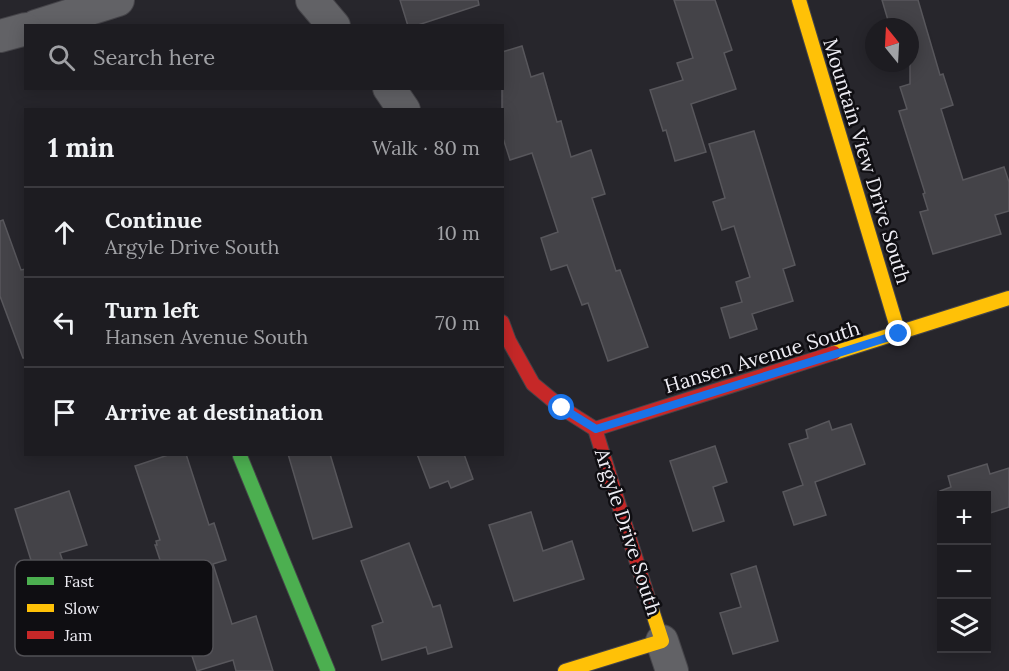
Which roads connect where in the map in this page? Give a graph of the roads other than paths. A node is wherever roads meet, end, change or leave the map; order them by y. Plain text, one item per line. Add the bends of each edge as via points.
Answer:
1 (118, 0) edge
2 (312, 0) edge
3 (799, 0) edge
4 (42, 24) edge
5 (332, 24) edge
6 (24, 30) edge
7 (0, 36) edge
8 (390, 90) edge
9 (403, 108) edge
10 (1009, 298) edge
11 (504, 327) edge
12 (899, 334) junction
13 (596, 429) junction
14 (240, 456) edge
15 (662, 641) junction
16 (328, 671) edge
17 (565, 671) edge
18 (672, 671) edge

1 - 4 street
2 - 5 street
3 - 12 street, Mountain View Drive South
6 - 7 street
8 - 9 street
10 - 12 street, Hansen Avenue South
11 - 13 street, Argyle Drive South via 533,384
12 - 13 street, Hansen Avenue South
13 - 15 street, Argyle Drive South
14 - 16 street
15 - 17 street
15 - 18 street, Argyle Drive South

